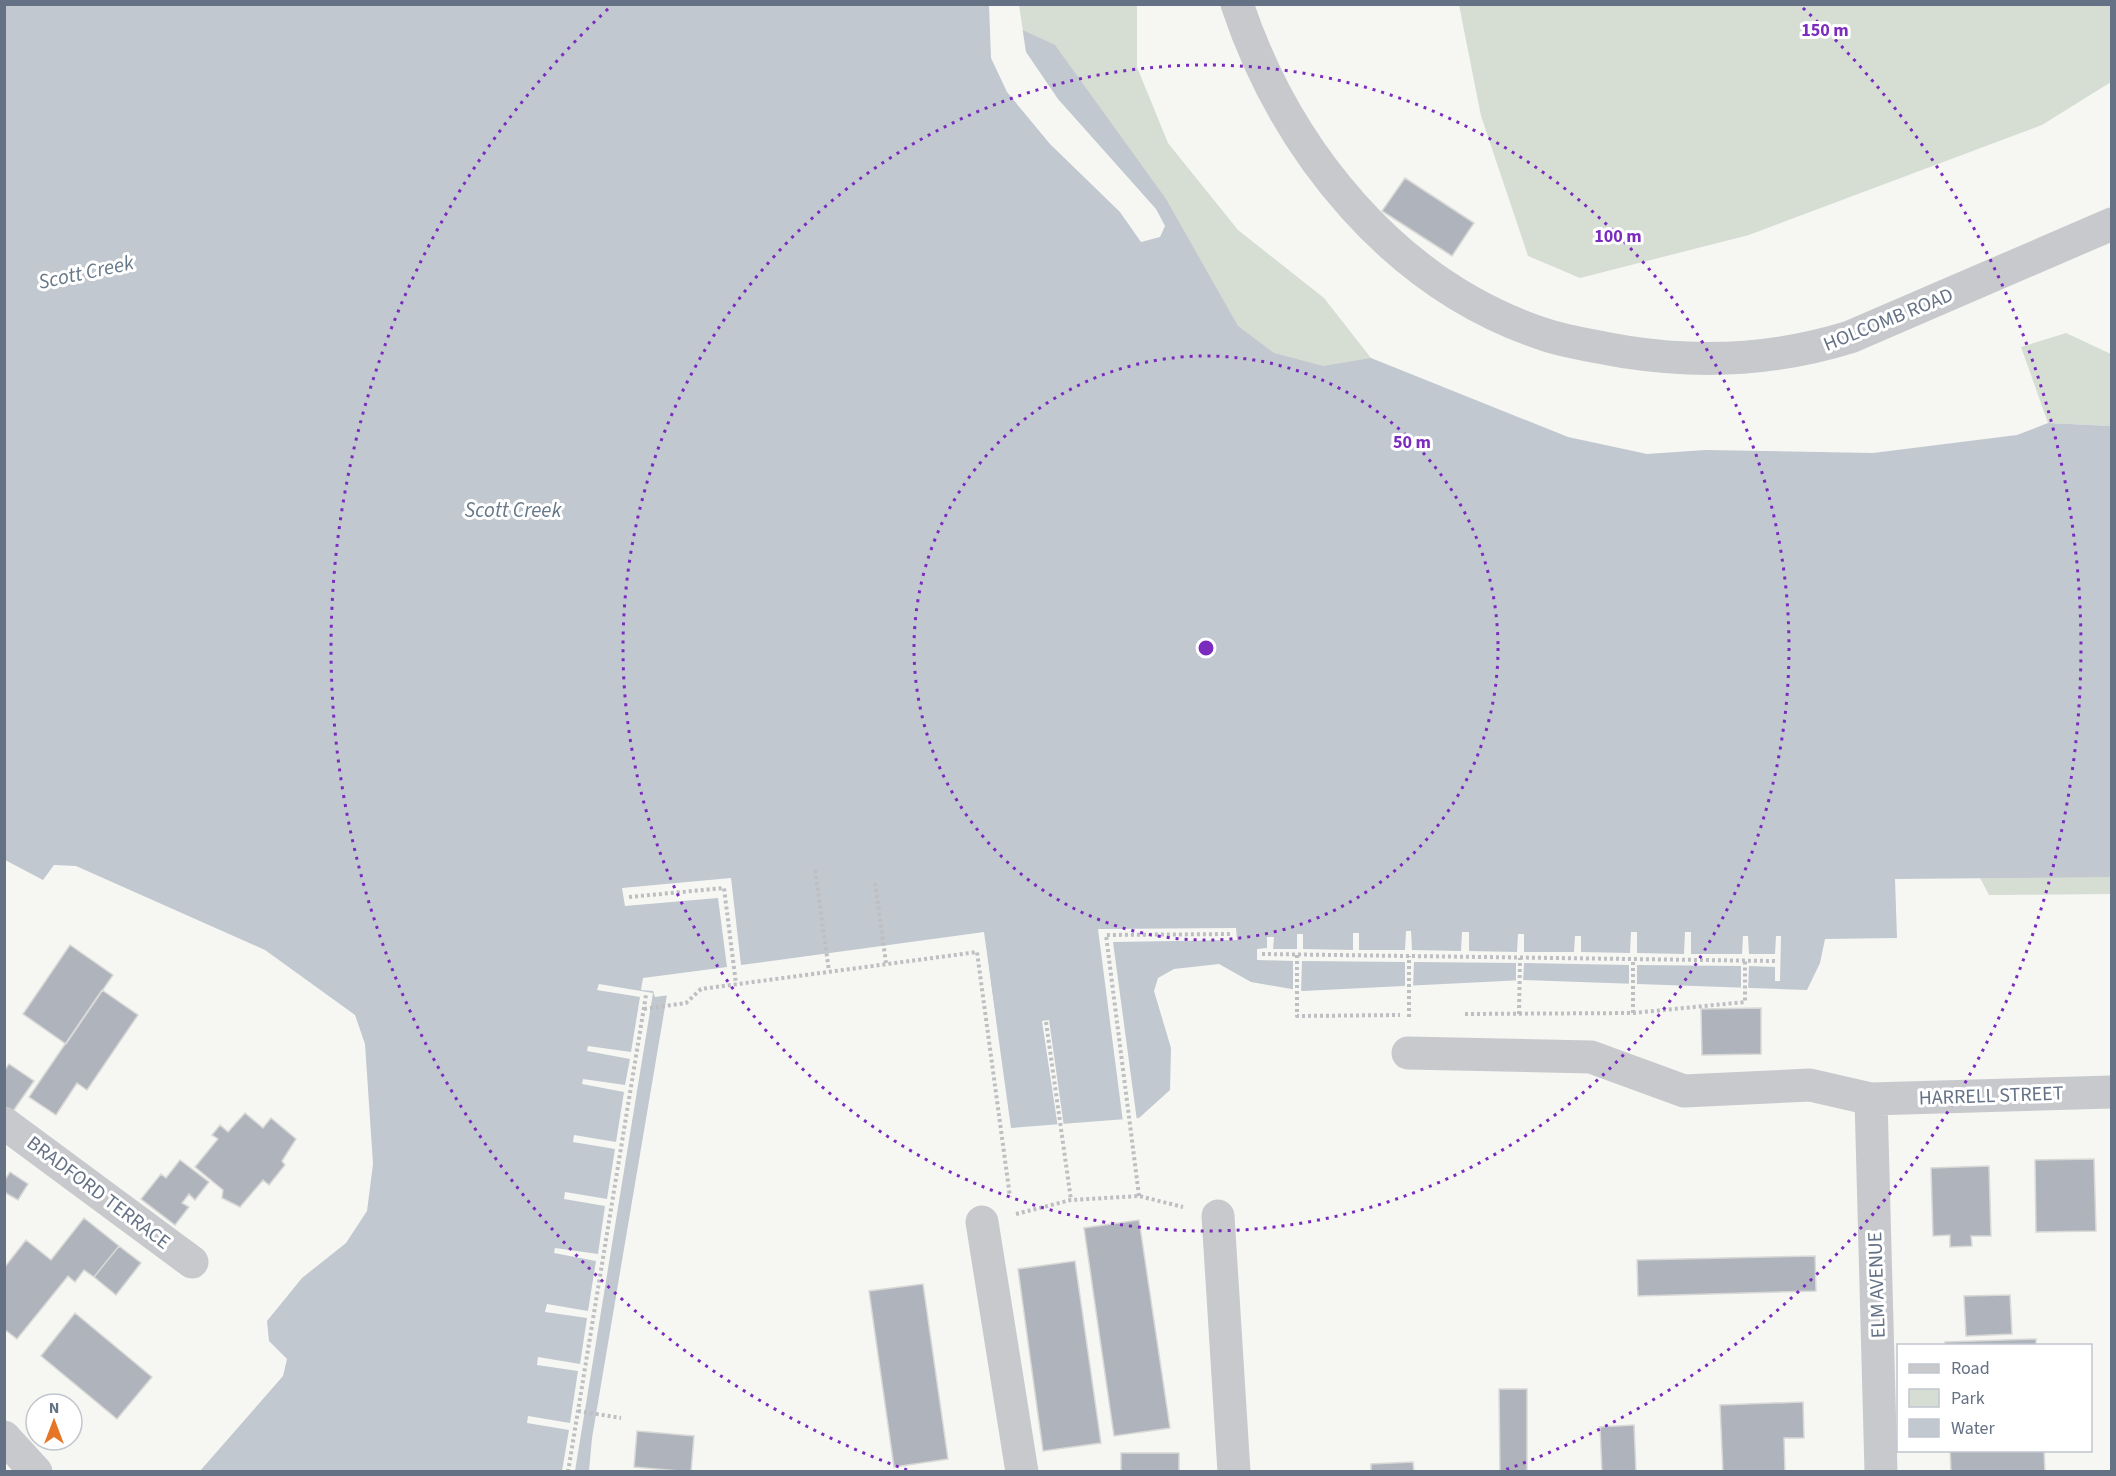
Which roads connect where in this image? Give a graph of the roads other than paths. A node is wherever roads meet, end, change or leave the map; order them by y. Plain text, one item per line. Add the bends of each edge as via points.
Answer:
1 (1237, 4) edge
2 (2112, 224) edge
3 (1408, 1053) dead end
4 (2112, 1092) edge
5 (1870, 1099) junction
6 (4, 1123) edge
7 (1218, 1216) road end
8 (997, 1218) road end
9 (192, 1262) dead end
10 (4, 1437) edge
11 (1019, 1470) edge
12 (36, 1472) edge
13 (1234, 1472) edge
14 (1881, 1472) edge

1 - 2 street, HOLCOMB ROAD via 1269,85 1326,175 1360,215 1447,287 1500,317 1546,335 1656,356 1751,357 1806,351 1850,337
3 - 5 street, HARRELL STREET via 1591,1057 1684,1091 1810,1085
4 - 5 street, HARRELL STREET
5 - 14 street, ELM AVENUE
6 - 9 street, BRADFORD TERRACE
7 - 13 street
8 - 11 street
10 - 12 street

